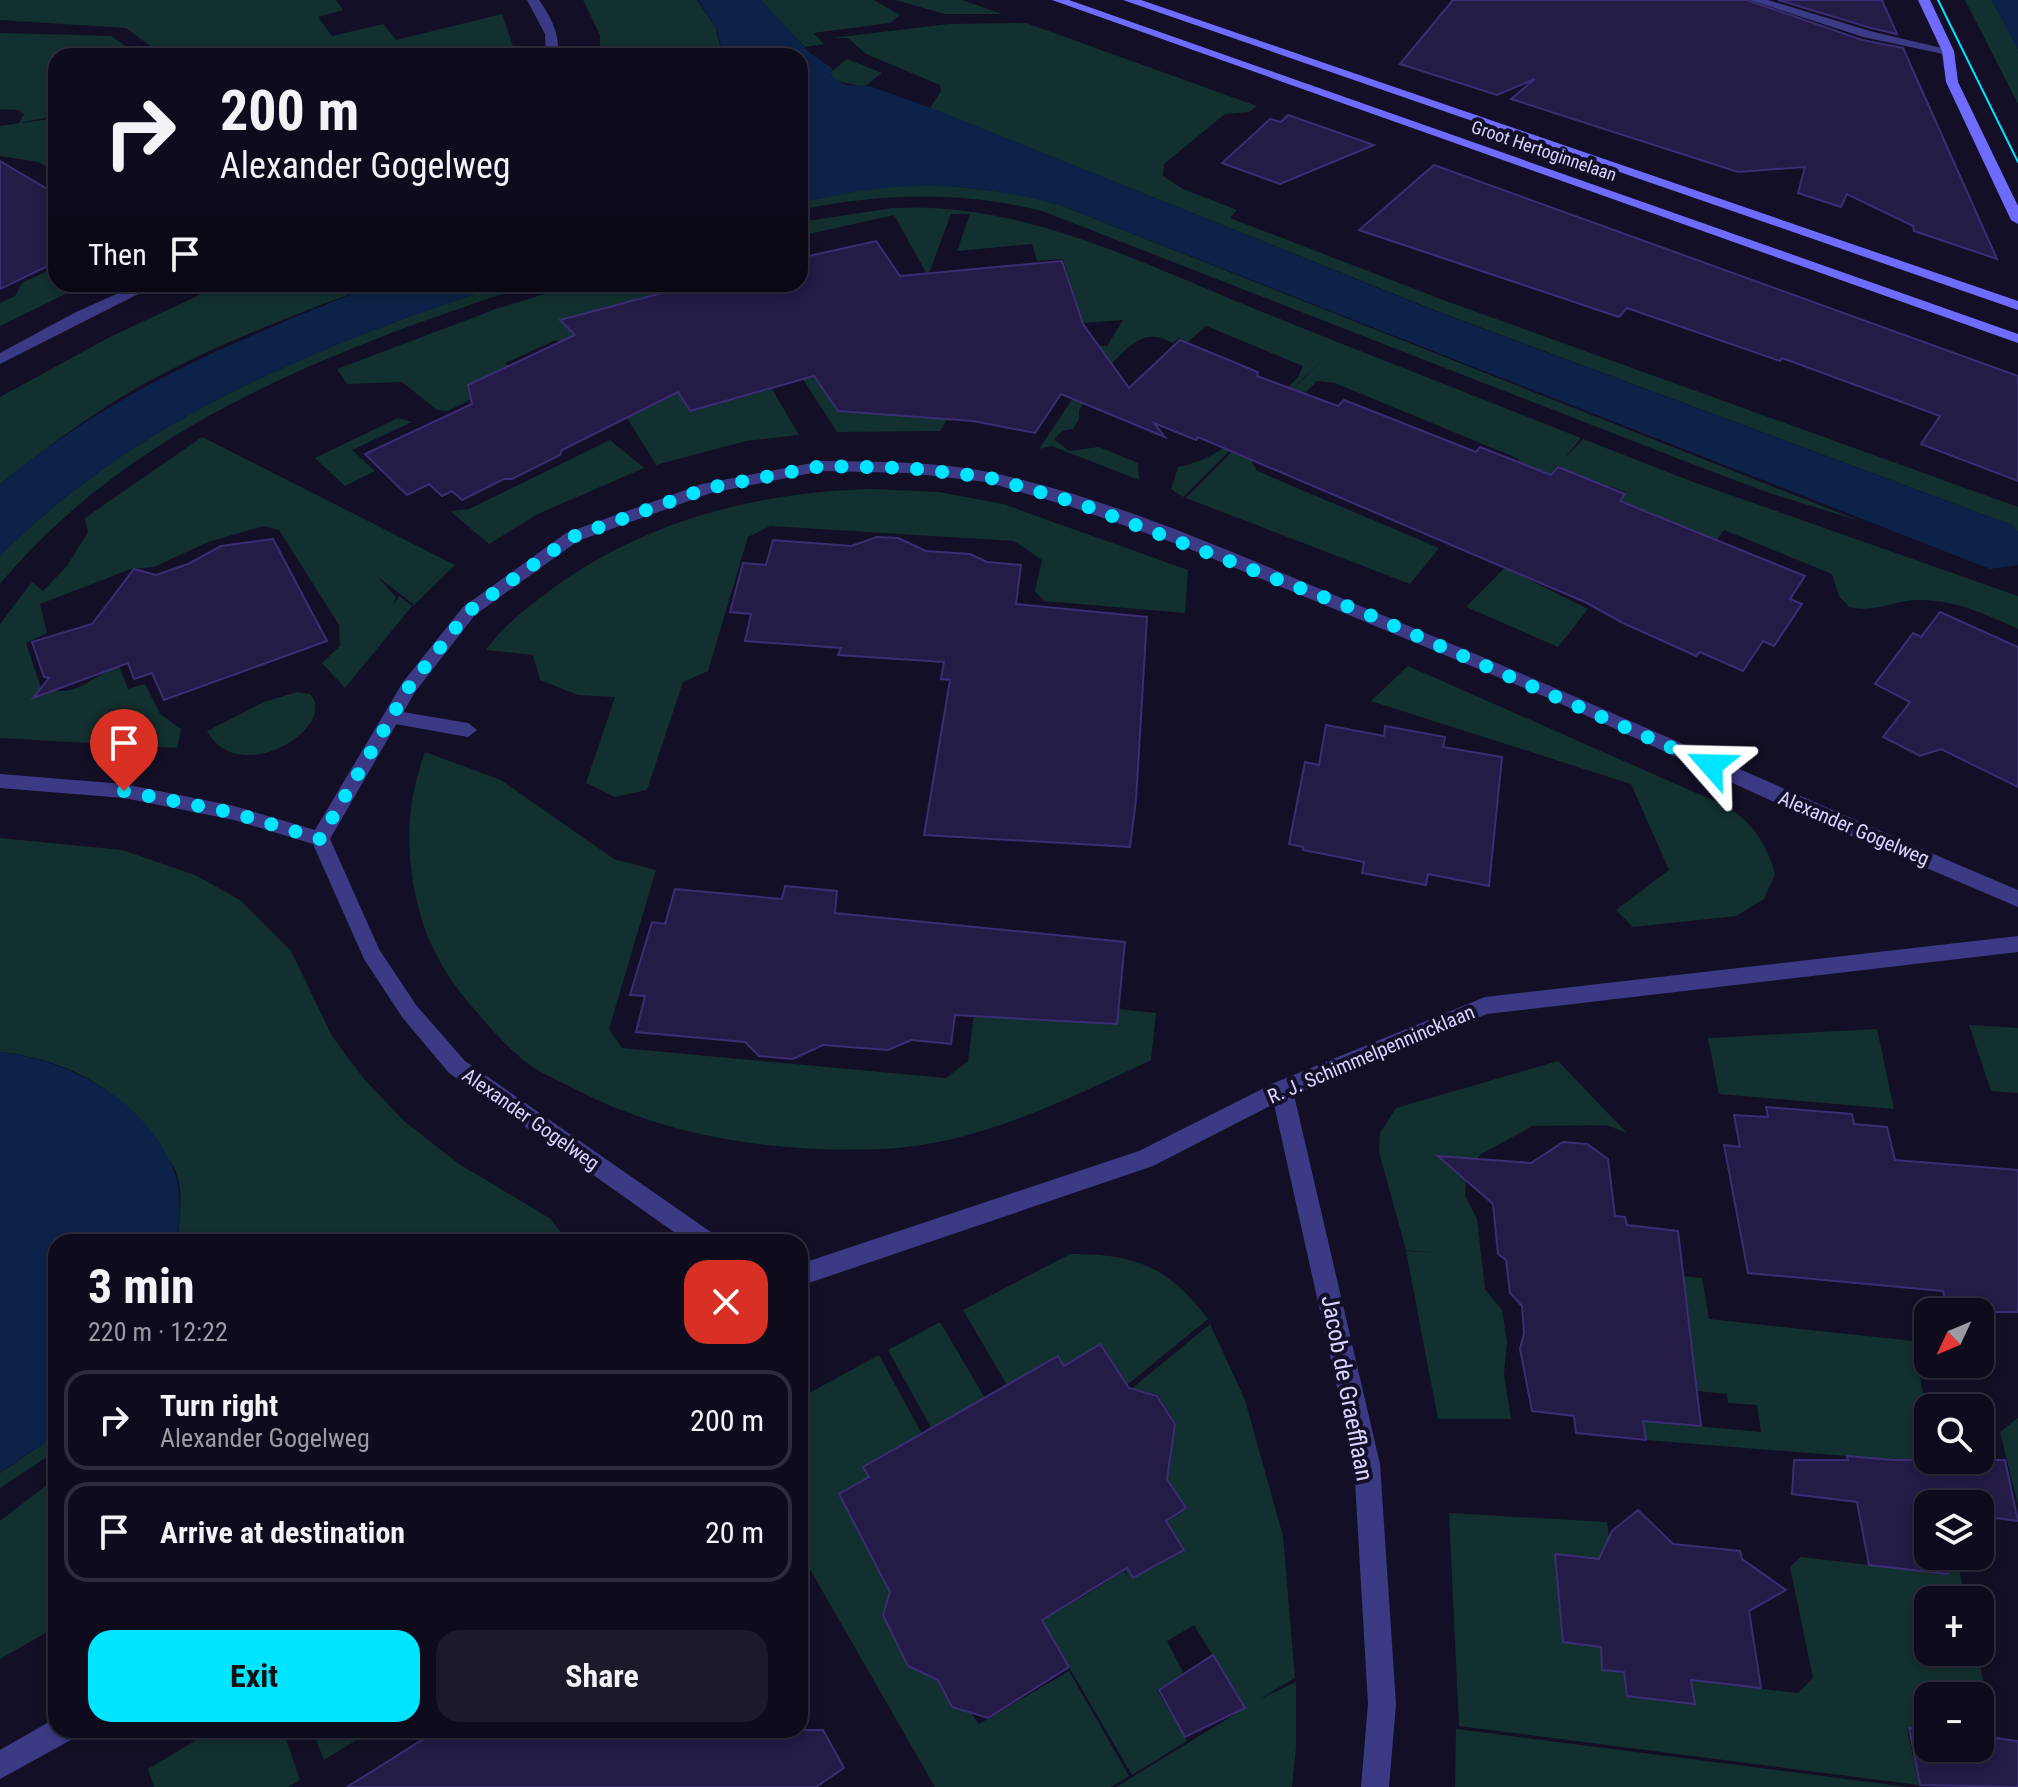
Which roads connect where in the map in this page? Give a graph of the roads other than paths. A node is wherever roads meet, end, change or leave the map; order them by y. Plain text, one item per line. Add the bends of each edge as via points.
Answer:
1 (533, 0) edge
2 (1058, 0) edge
3 (1129, 0) edge
4 (1756, 0) edge
5 (1924, 0) edge
6 (553, 48) edge
7 (1948, 51) junction
8 (2018, 220) edge
9 (133, 292) edge
10 (2018, 306) edge
11 (2018, 339) edge
12 (0, 359) edge
13 (391, 717) junction
14 (468, 730) dead end
15 (0, 781) edge
16 (320, 839) junction
17 (2018, 899) edge
18 (2018, 944) edge
19 (1282, 1090) junction
20 (696, 1234) edge
21 (808, 1272) edge
22 (48, 1737) edge
23 (0, 1765) edge
24 (1375, 1787) edge

1 - 6 street via 546,19
2 - 11 main road, Groot Hertoginnelaan
3 - 10 main road, Groot Hertoginnelaan
4 - 7 street via 1867,34
5 - 7 main road
7 - 8 main road via 1952,82
9 - 12 street
13 - 14 street
13 - 16 street, Alexander Gogelweg
13 - 17 street, Alexander Gogelweg via 469,611 572,537 708,488 822,466 908,468 987,477 1191,543 1554,693
15 - 16 street via 124,791 234,813
16 - 20 street, Alexander Gogelweg via 371,953 409,1011 457,1067
18 - 19 street, R. J. Schimmelpennincklaan via 1485,1006
19 - 21 street, R. J. Schimmelpennincklaan via 1145,1159
19 - 24 street, Jacob de Graefflaan via 1367,1464 1382,1704
22 - 23 street

